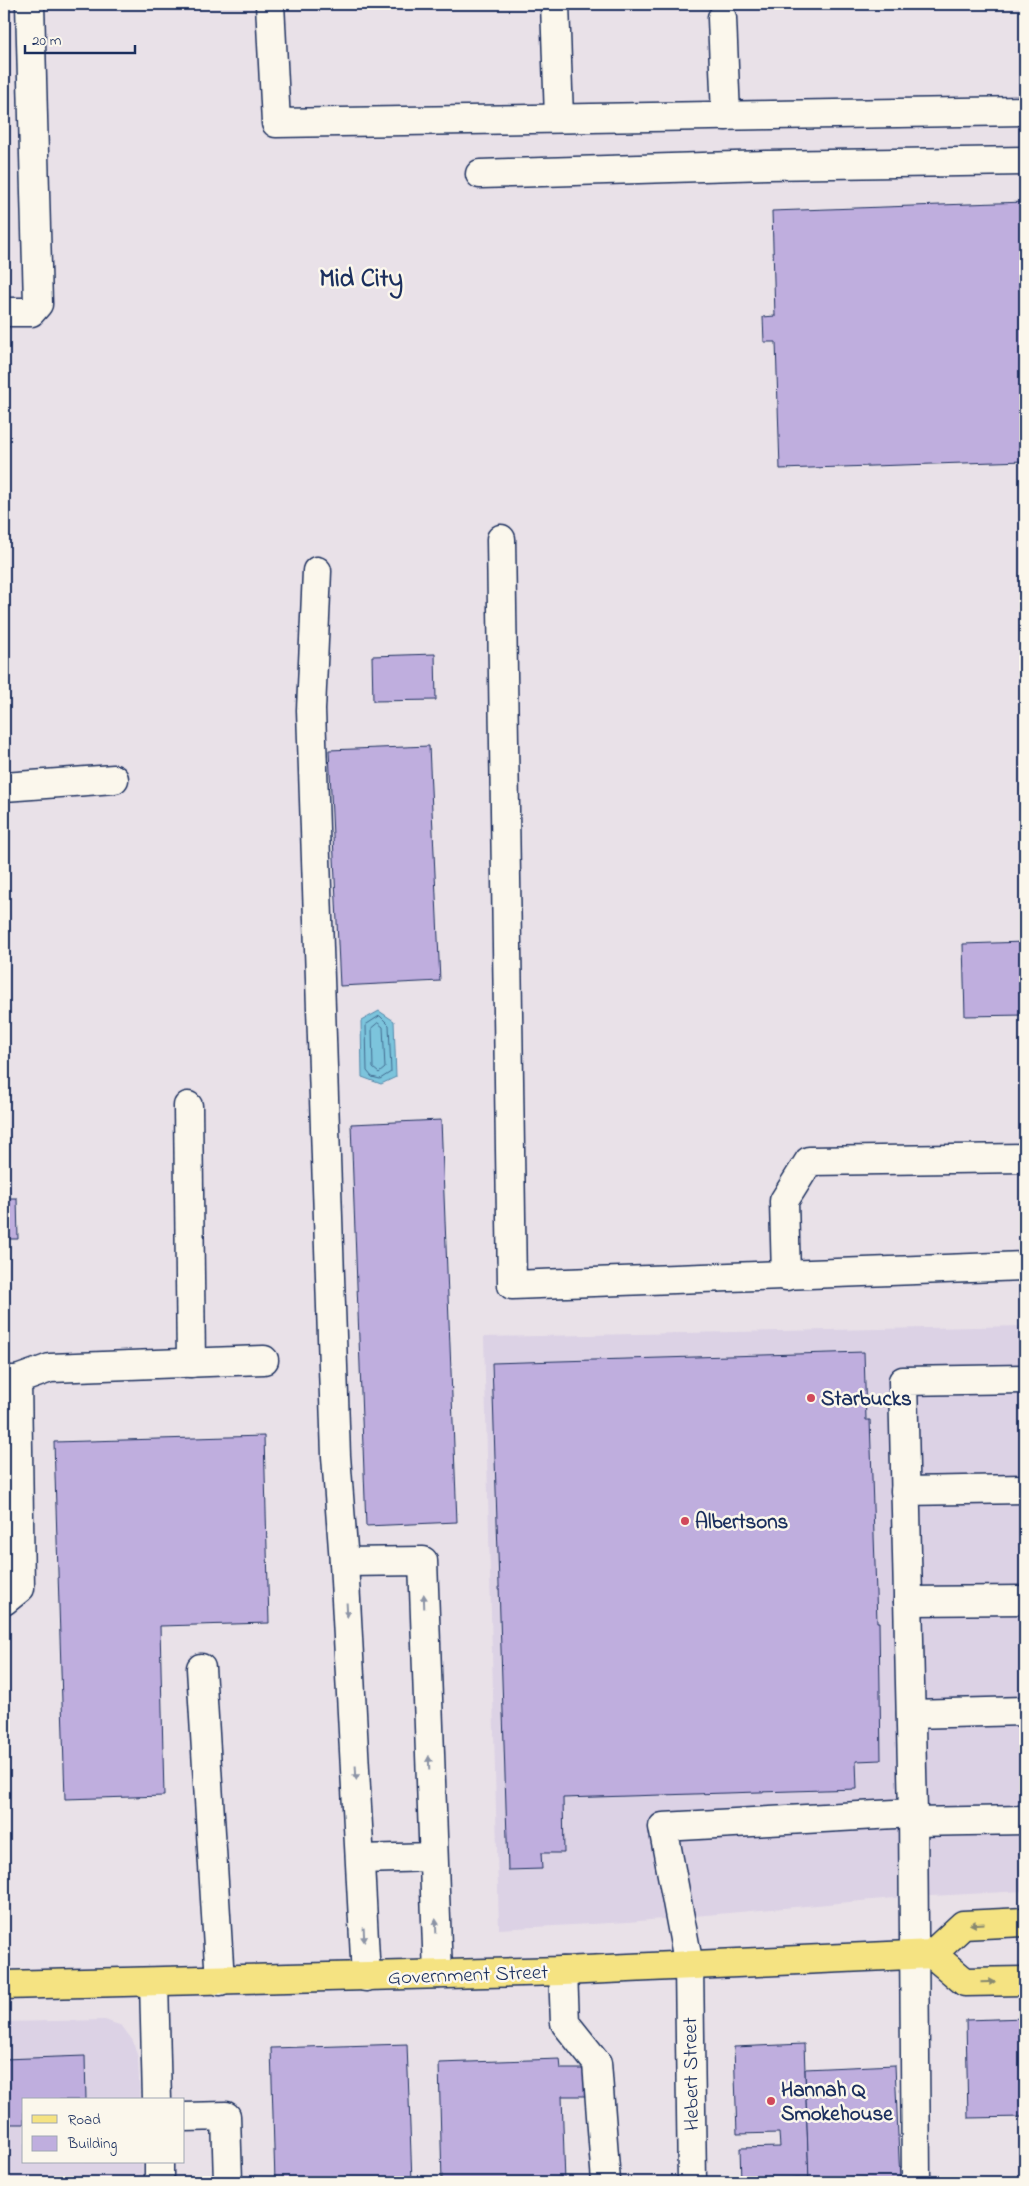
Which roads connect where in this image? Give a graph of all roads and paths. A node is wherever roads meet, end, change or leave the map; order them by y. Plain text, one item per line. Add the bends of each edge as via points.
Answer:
1 (30, 4) edge
2 (270, 4) edge
3 (555, 4) edge
4 (722, 18) dead end
5 (1025, 111) edge
6 (726, 116) junction
7 (559, 118) junction
8 (1025, 161) edge
9 (480, 174) dead end
10 (4, 312) edge
11 (501, 539) dead end
12 (317, 571) dead end
13 (114, 779) dead end
14 (4, 787) edge
15 (188, 1106) dead end
16 (1025, 1158) edge
17 (1025, 1266) edge
18 (786, 1276) junction
19 (264, 1360) dead end
20 (191, 1363) junction
21 (1025, 1379) edge
22 (11, 1380) edge
23 (1025, 1489) edge
24 (905, 1491) junction
25 (12, 1499) edge
26 (344, 1562) junction
27 (1025, 1600) edge
28 (4, 1601) edge
29 (908, 1601) junction
30 (201, 1668) dead end
31 (1025, 1711) edge
32 (911, 1714) junction
33 (913, 1817) junction
34 (1025, 1820) edge
35 (433, 1857) junction
36 (361, 1859) junction
37 (1025, 1922) edge
38 (923, 1955) junction
39 (689, 1966) junction
40 (563, 1971) junction
41 (438, 1974) junction
42 (366, 1977) junction
43 (220, 1980) junction
44 (1025, 1981) edge
45 (154, 1982) junction
46 (4, 1985) edge
47 (157, 2098) edge
48 (185, 2117) edge
49 (159, 2164) edge
50 (916, 2177) dead end
51 (160, 2182) edge
52 (228, 2182) edge
53 (606, 2182) edge
54 (692, 2182) edge

1 - 10 street via 38,304 31,312
2 - 7 street via 276,123
3 - 7 street
4 - 6 street
5 - 6 street
6 - 7 street
8 - 9 street
11 - 18 street via 512,1285
12 - 26 street via 311,720 336,1456
13 - 14 street
15 - 20 street
16 - 18 street via 809,1161 784,1201
17 - 18 street
19 - 20 street
20 - 22 street via 50,1368
21 - 24 street via 903,1380
22 - 25 street
23 - 24 street
24 - 29 street
25 - 28 street via 20,1588
35 -> 26 street via 423,1561
26 -> 36 street
27 - 29 street
29 - 32 street
30 - 43 street
31 - 32 street
32 - 33 street
33 - 34 street
33 - 38 street
33 - 39 street, Hebert Street via 663,1828
35 - 36 street
41 -> 35 street
36 -> 42 street
37 -> 38 main road via 963,1925
38 - 39 main road, Government Street
38 -> 44 main road via 965,1982
38 - 50 street
39 - 40 main road, Government Street
39 - 54 street, Hebert Street
40 - 41 main road, Government Street
40 - 53 street via 565,2023 597,2063
41 - 42 main road, Government Street
42 - 43 main road, Government Street
43 - 45 main road, Government Street
45 - 46 main road, Government Street
45 - 47 street
48 - 52 street via 226,2116
49 - 51 street

